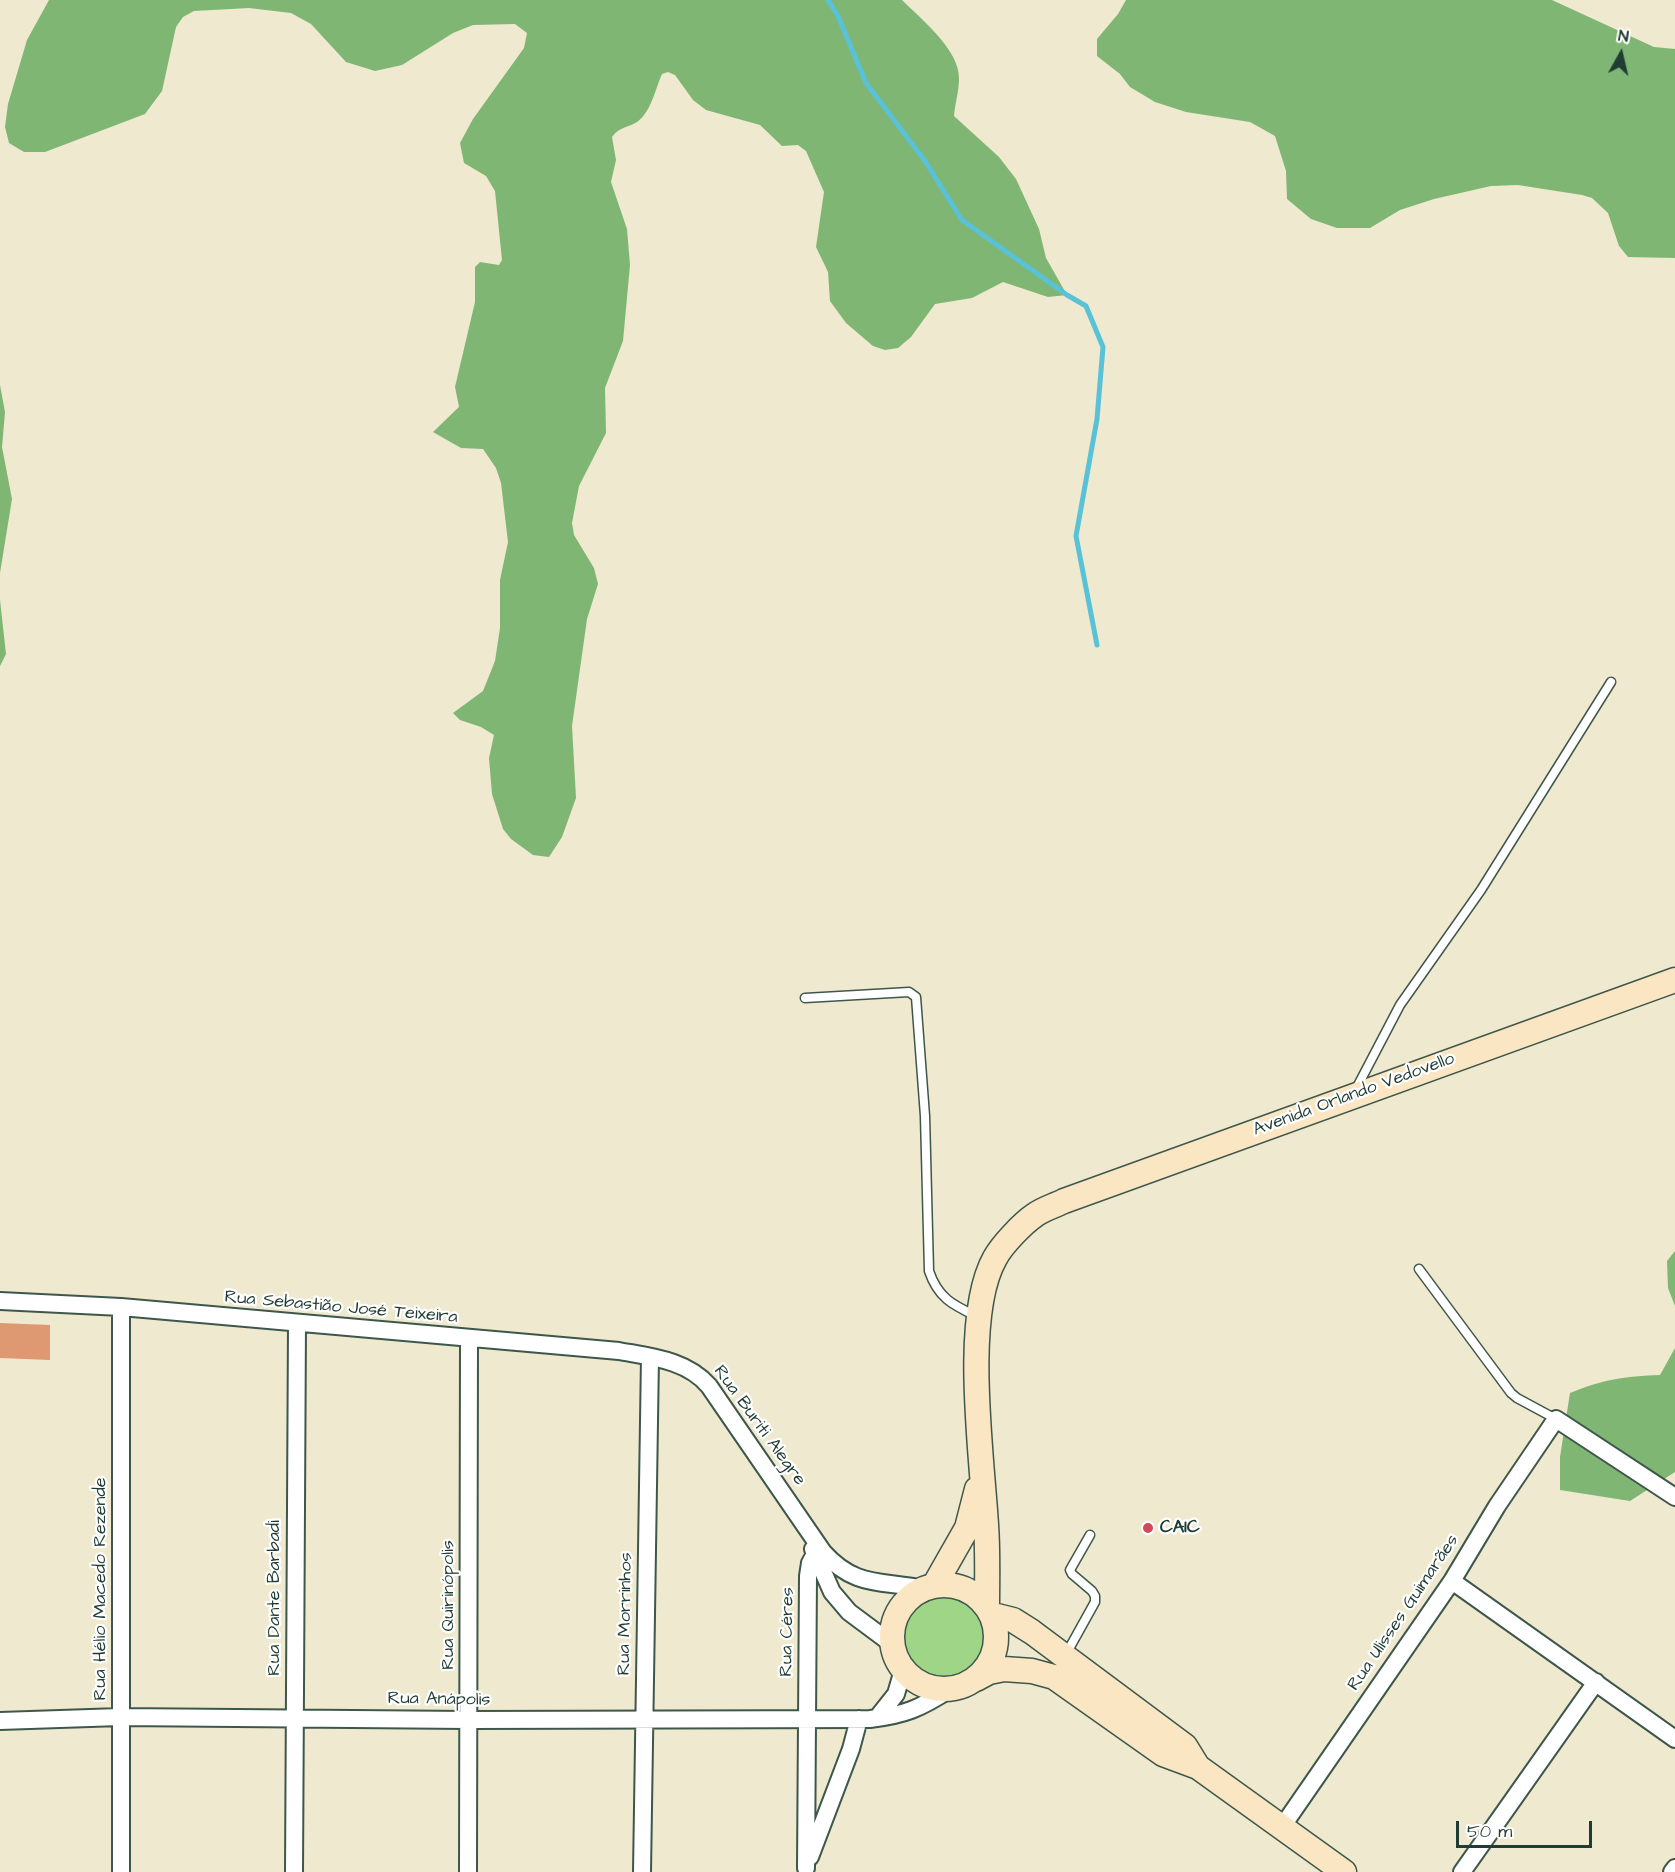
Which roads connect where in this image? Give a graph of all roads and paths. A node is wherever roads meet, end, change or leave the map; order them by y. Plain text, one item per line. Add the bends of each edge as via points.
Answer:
1 (1611, 682) dead end
2 (1675, 980) edge
3 (805, 998) dead end
4 (1353, 1095) junction
5 (1419, 1269) dead end
6 (0, 1301) edge
7 (121, 1307) junction
8 (980, 1318) junction
9 (297, 1324) junction
10 (469, 1339) junction
11 (650, 1357) junction
12 (676, 1364) joint
13 (1556, 1419) junction
14 (981, 1473) junction
15 (1675, 1497) edge
16 (1090, 1535) dead end
17 (819, 1553) junction
18 (1452, 1581) junction
19 (929, 1587) junction
20 (990, 1611) junction
21 (892, 1644) junction
22 (1065, 1656) junction
23 (903, 1670) junction
24 (976, 1679) junction
25 (1596, 1682) junction
26 (950, 1689) junction
27 (120, 1717) junction
28 (294, 1718) junction
29 (877, 1718) junction
30 (807, 1719) junction
31 (859, 1719) junction
32 (468, 1720) junction
33 (0, 1721) edge
34 (644, 1721) junction
35 (1675, 1739) edge
36 (1198, 1767) junction
37 (1282, 1827) junction
38 (1675, 1868) edge
39 (805, 1870) edge
40 (121, 1872) edge
41 (294, 1872) edge
42 (468, 1872) edge
43 (642, 1872) edge
44 (1344, 1872) edge
45 (1462, 1872) edge
46 (1672, 1872) edge

1 - 4 lane via 1481,890 1400,1005
2 - 4 street, Avenida Orlando Vedovello
3 - 8 lane via 909,992 916,997 925,1116 929,1271 943,1297
4 - 8 street, Avenida Orlando Vedovello via 1035,1215 995,1257 988,1272
5 - 13 lane via 1511,1393
6 - 7 street, Rua Sebastião José Teixeira
7 - 9 street, Rua Sebastião José Teixeira
7 - 27 street, Rua Hélio Macedo Rezende
8 - 14 street, Avenida Orlando Vedovello via 977,1357
9 - 10 street, Rua Sebastião José Teixeira
9 - 28 street, Rua Dante Barbadi
10 - 11 street, Rua Sebastião José Teixeira
10 - 32 street, Rua Quirinópolis
11 - 12 street, Rua Sebastião José Teixeira
11 - 34 street, Rua Morrinhos
12 - 17 street, Rua Buriti Alegre via 695,1373 709,1386 802,1520
13 - 15 street
13 - 18 street, Rua Ulisses Guimarães
14 - 19 street via 967,1528
14 - 20 street
16 - 22 lane via 1070,1570 1092,1591 1095,1602
17 - 19 street, Rua Buriti Alegre via 852,1576 870,1582
17 - 21 street, Rua Buriti Alegre via 832,1592
17 - 30 street, Rua Céres via 810,1563 808,1576
18 - 25 street
18 - 37 street, Rua Ulisses Guimarães
19 - 20 street via 964,1588
19 - 21 street via 902,1605 895,1618
20 - 22 street via 1013,1620
20 - 24 street via 997,1632 996,1650
21 - 23 street
22 - 36 street via 1185,1746
23 - 26 street via 924,1685
23 - 29 street via 896,1694
24 - 26 street
24 - 36 street via 1004,1669 1054,1677 1163,1754
25 - 35 street
25 - 45 street
26 - 29 street, Rua Anápolis via 906,1713
27 - 28 street, Rua Anápolis
27 - 33 street, Rua Anápolis
27 - 40 street, Rua Hélio Macedo Rezende
28 - 32 street, Rua Anápolis
28 - 41 street, Rua Dante Barbadi
29 - 31 street, Rua Anápolis
30 - 31 street, Rua Anápolis
30 - 34 street, Rua Anápolis
30 - 39 street, Rua Céres
31 - 39 street
32 - 34 street, Rua Anápolis
32 - 42 street, Rua Quirinópolis
34 - 43 street, Rua Morrinhos
36 - 37 street
37 - 44 street
38 - 46 street

